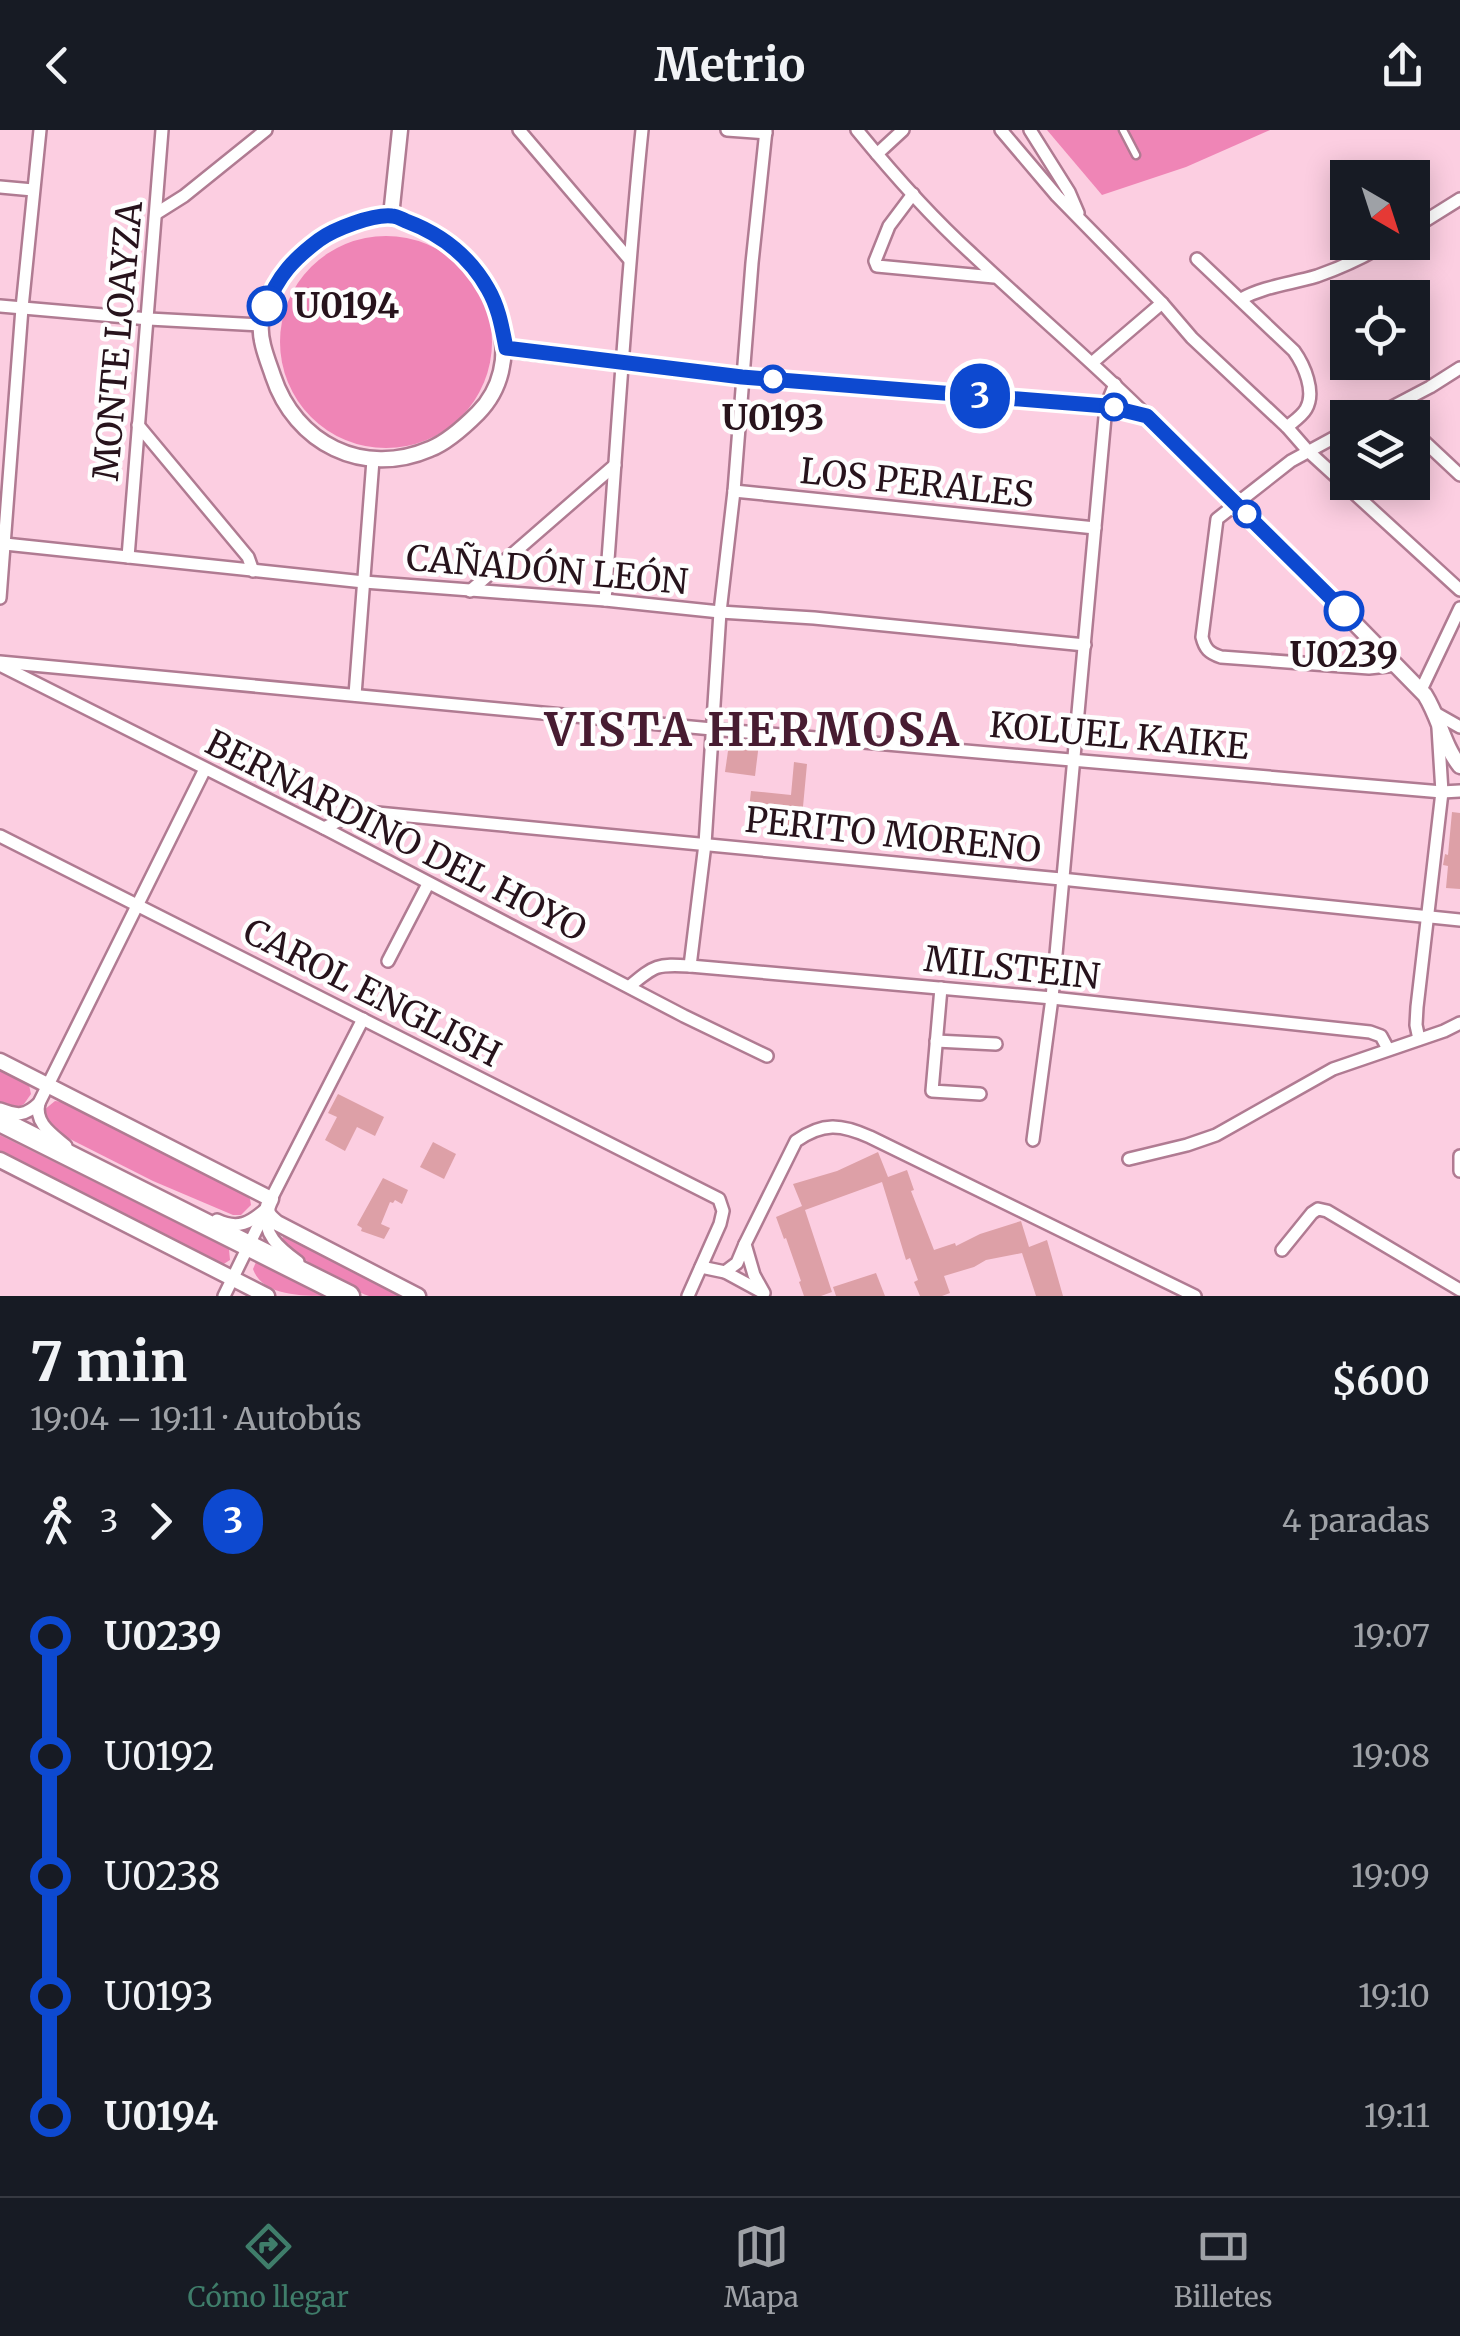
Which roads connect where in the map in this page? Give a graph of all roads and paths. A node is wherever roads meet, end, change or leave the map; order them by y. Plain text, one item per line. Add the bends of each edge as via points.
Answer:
1 (40, 130) edge
2 (162, 130) edge
3 (266, 130) edge
4 (400, 130) edge
5 (519, 130) edge
6 (642, 130) edge
7 (728, 130) edge
8 (857, 130) edge
9 (903, 130) edge
10 (1000, 130) edge
11 (1030, 130) edge
12 (1123, 130) edge
13 (766, 132) edge
14 (877, 154) junction
15 (1136, 154) dead end
16 (0, 187) edge
17 (33, 190) junction
18 (914, 194) junction
19 (1460, 199) edge
20 (156, 212) junction
21 (391, 216) junction
22 (1079, 217) junction
23 (1430, 218) edge
24 (629, 259) junction
25 (1196, 259) dead end
26 (1358, 260) edge
27 (997, 277) junction
28 (1241, 299) junction
29 (1162, 303) junction
30 (0, 306) edge
31 (22, 308) junction
32 (149, 319) junction
33 (261, 326) junction
34 (506, 348) junction
35 (1093, 362) junction
36 (624, 364) junction
37 (1460, 368) edge
38 (742, 377) junction
39 (1114, 384) junction
40 (1412, 400) edge
41 (1106, 406) junction
42 (1147, 416) junction
43 (138, 425) junction
44 (1287, 427) junction
45 (1330, 439) edge
46 (1430, 447) edge
47 (1308, 451) junction
48 (374, 460) junction
49 (615, 465) junction
50 (1460, 475) edge
51 (734, 491) junction
52 (1237, 503) junction
53 (1095, 528) junction
54 (5, 544) junction
55 (128, 558) junction
56 (253, 570) junction
57 (364, 582) junction
58 (1460, 590) edge
59 (470, 591) junction
60 (0, 598) edge
61 (606, 600) junction
62 (1460, 608) edge
63 (720, 612) junction
64 (1085, 645) junction
65 (0, 664) edge
66 (1397, 665) junction
67 (1421, 690) junction
68 (355, 694) junction
69 (1437, 714) junction
70 (1460, 727) edge
71 (712, 728) junction
72 (1075, 759) junction
73 (1460, 766) edge
74 (205, 769) junction
75 (1460, 791) edge
76 (1442, 792) junction
77 (324, 828) junction
78 (0, 836) edge
79 (704, 844) junction
80 (1061, 879) junction
81 (428, 884) junction
82 (137, 906) junction
83 (1428, 917) junction
84 (1460, 920) edge
85 (388, 961) dead end
86 (690, 966) junction
87 (630, 986) junction
88 (941, 988) junction
89 (1052, 998) junction
90 (363, 1019) junction
91 (1460, 1023) edge
92 (1420, 1039) junction
93 (936, 1040) junction
94 (996, 1044) dead end
95 (1388, 1049) junction
96 (767, 1056) dead end
97 (0, 1061) edge
98 (48, 1086) junction
99 (980, 1094) dead end
100 (38, 1102) junction
101 (0, 1109) edge
102 (0, 1120) edge
103 (1033, 1140) dead end
104 (1460, 1156) edge
105 (1129, 1158) dead end
106 (2, 1165) edge
107 (99, 1170) junction
108 (1460, 1171) edge
109 (162, 1202) junction
110 (269, 1204) junction
111 (249, 1244) junction
112 (745, 1244) junction
113 (1282, 1250) dead end
114 (701, 1267) junction
115 (725, 1272) junction
116 (232, 1278) junction
117 (1460, 1290) edge
118 (346, 1294) edge
119 (767, 1294) edge
120 (224, 1296) edge
121 (267, 1296) edge
122 (418, 1296) edge
123 (688, 1296) edge
124 (1195, 1296) edge

1 - 17 street
2 - 20 street, MONTE LOAYZA
3 - 20 street
4 - 21 street
5 - 24 street
6 - 24 street
7 - 13 street
8 - 14 street
9 - 14 street
10 - 22 street
11 - 22 street
12 - 15 lane
13 - 38 street
14 - 18 street
16 - 17 street
17 - 31 street
18 - 27 street
18 - 27 street via 888,226 877,266
19 - 23 street
20 - 32 street, MONTE LOAYZA
21 - 33 street via 354,222 295,258 274,286
21 - 34 street via 423,228 472,266 489,290
22 - 29 street
24 - 36 street
25 - 28 street
26 - 28 street
27 - 35 street
28 - 44 street via 1302,362 1310,399
29 - 35 street
29 - 44 street
30 - 31 street
31 - 32 street
31 - 54 street
32 - 33 street
32 - 43 street, MONTE LOAYZA
33 - 48 street via 277,387 292,413 324,445
34 - 36 street
34 - 48 street via 482,409 458,431 431,449
35 - 39 street
36 - 38 street
36 - 49 street
37 - 40 street
38 - 41 street
38 - 51 street
39 - 41 street
39 - 42 street
41 - 42 street
41 - 53 street
42 - 52 street
43 - 55 street, MONTE LOAYZA
43 - 56 street
44 - 47 street
45 - 47 street
46 - 50 street
47 - 52 street
47 - 58 street
48 - 57 street
49 - 59 street
49 - 61 street
51 - 53 street, LOS PERALES
51 - 63 street
52 - 66 street
52 - 66 street via 1214,528 1205,648 1221,657
53 - 64 street
54 - 55 street, CAÑADÓN LEÓN
54 - 60 street
55 - 56 street, CAÑADÓN LEÓN
56 - 57 street, CAÑADÓN LEÓN
57 - 59 street, CAÑADÓN LEÓN
57 - 68 street
59 - 61 street, CAÑADÓN LEÓN
61 - 63 street, CAÑADÓN LEÓN
62 - 67 street
63 - 64 street, CAÑADÓN LEÓN
63 - 71 street
64 - 72 street
65 - 68 street, KOLUEL KAIKE
65 - 74 street, BERNARDINO DEL HOYO
66 - 67 street
67 - 69 street
68 - 71 street, KOLUEL KAIKE
69 - 70 street
69 - 73 street
69 - 76 street
71 - 72 street, KOLUEL KAIKE
71 - 79 street
72 - 76 street, KOLUEL KAIKE
72 - 80 street
74 - 77 street, BERNARDINO DEL HOYO
74 - 82 street
75 - 76 street, KOLUEL KAIKE
76 - 83 street
77 - 79 street, PERITO MORENO via 367,812
77 - 81 street, BERNARDINO DEL HOYO
78 - 82 street, CAROL ENGLISH
79 - 80 street, PERITO MORENO
79 - 86 street
80 - 83 street, PERITO MORENO
80 - 89 street
81 - 85 street
81 - 87 street, BERNARDINO DEL HOYO
82 - 90 street, CAROL ENGLISH
82 - 98 street
83 - 84 street, PERITO MORENO
83 - 92 street via 1417,1007
86 - 87 street, MILSTEIN via 663,964
86 - 88 street, MILSTEIN
87 - 96 street, BERNARDINO DEL HOYO
88 - 89 street, MILSTEIN
88 - 93 street
89 - 95 street, MILSTEIN via 1370,1032
89 - 103 street
90 - 110 street
90 - 114 street, CAROL ENGLISH via 719,1199 724,1211
91 - 92 street
92 - 95 street
93 - 94 street
93 - 99 street via 932,1091
95 - 105 street via 1333,1069 1216,1135
97 - 98 street
98 - 100 street
98 - 110 street
100 - 101 street via 27,1114
100 - 107 street via 43,1125
102 - 107 highway
104 - 108 street
106 - 116 street
107 - 109 highway
109 - 110 street via 238,1226
109 - 111 highway
110 - 111 street
110 - 118 street via 266,1226 273,1242
110 - 122 street via 277,1223
111 - 116 street
111 - 118 highway
112 - 115 street via 738,1264
112 - 119 street
112 - 124 street via 796,1141 812,1130 850,1128
113 - 117 street via 1312,1213 1327,1211
114 - 115 street
114 - 123 street
115 - 119 street
116 - 120 street
116 - 121 street

